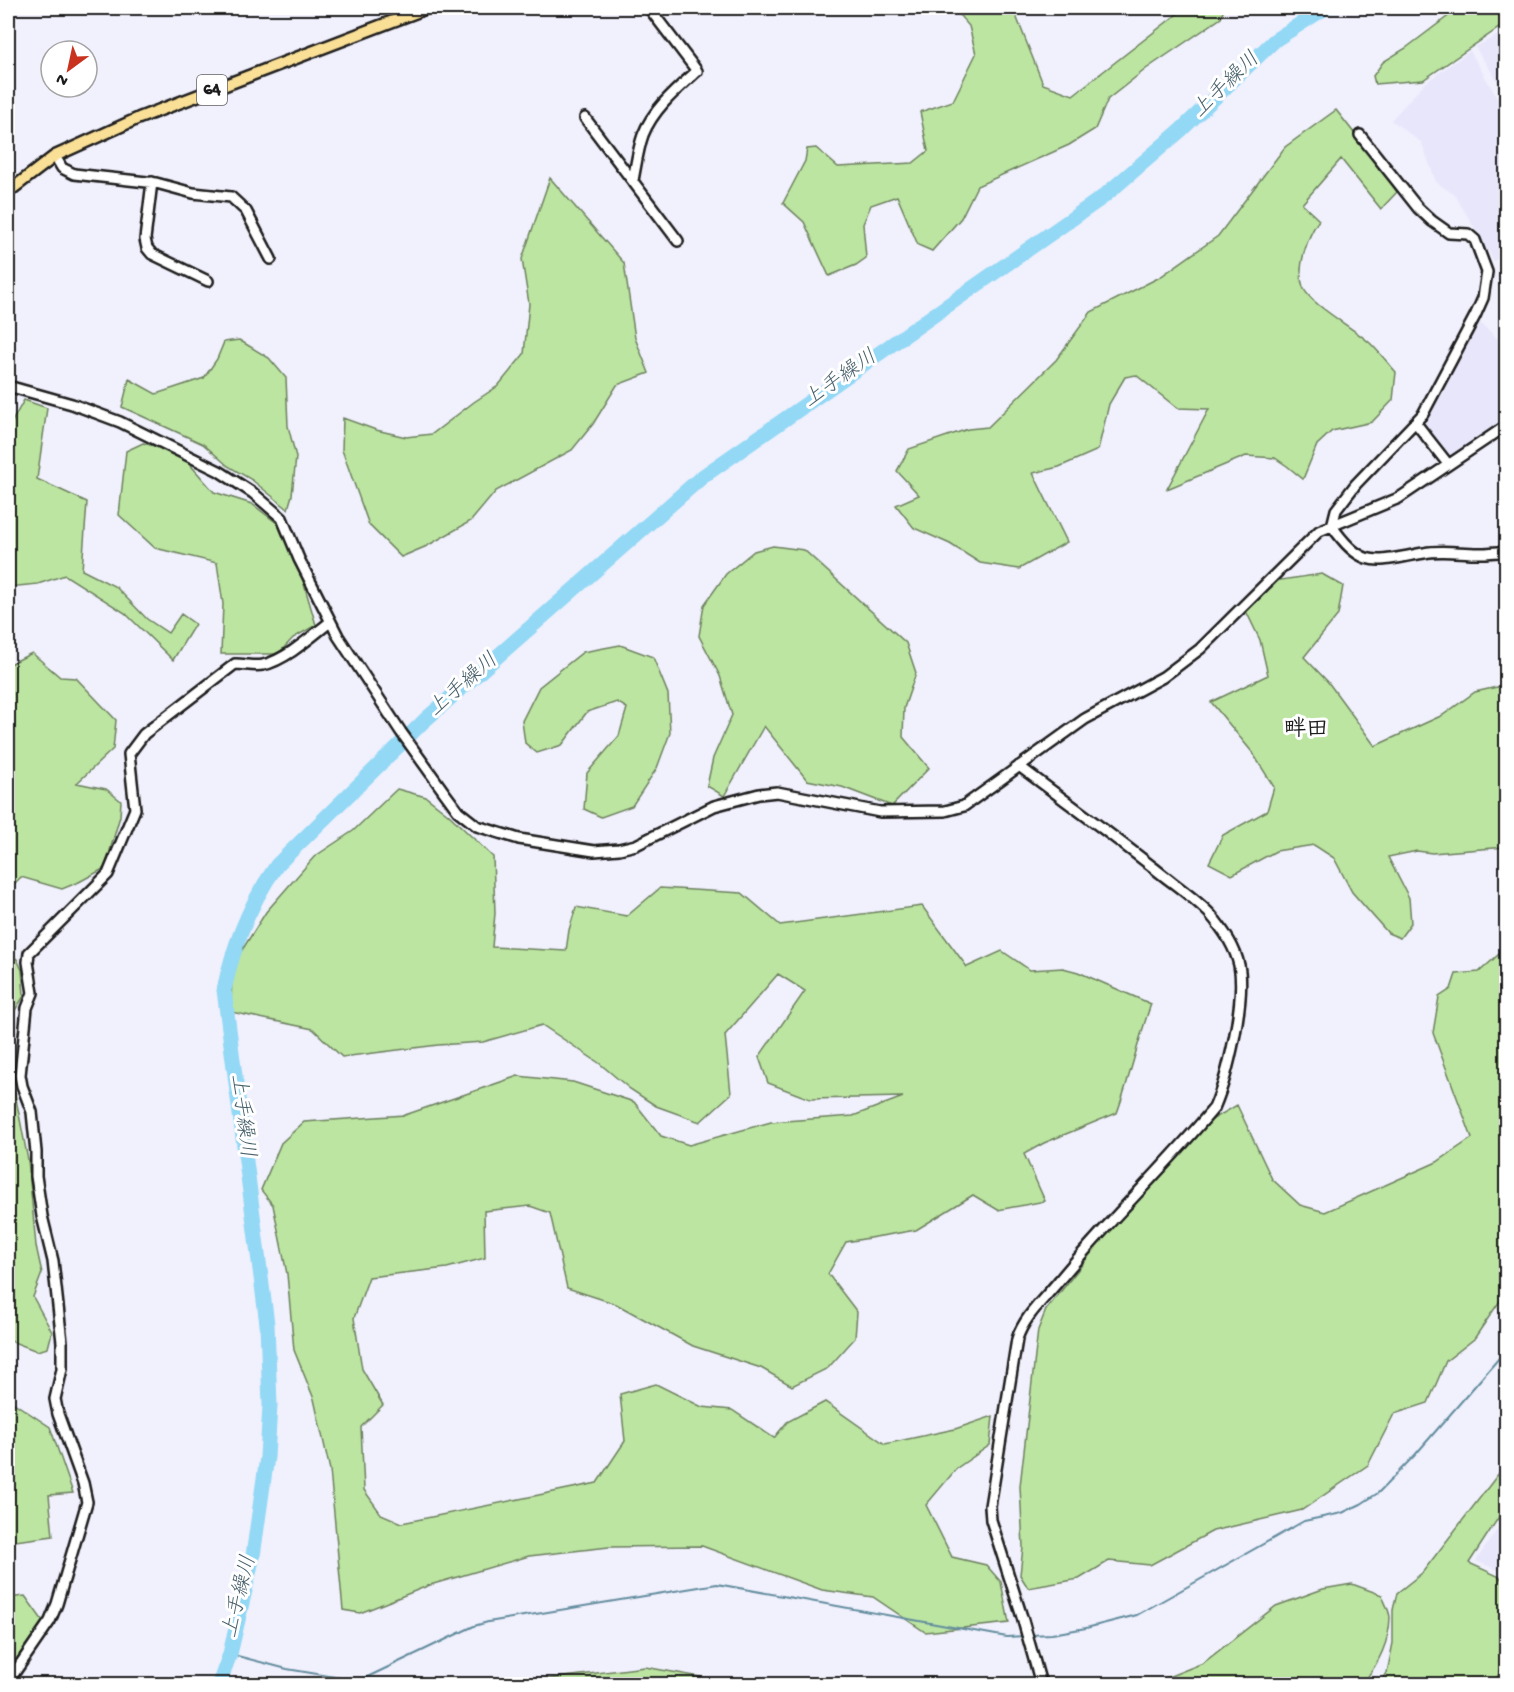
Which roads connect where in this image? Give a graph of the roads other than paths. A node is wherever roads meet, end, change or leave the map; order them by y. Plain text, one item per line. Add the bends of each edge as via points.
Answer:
1 (428, 8) edge
2 (649, 8) edge
3 (585, 118) dead end
4 (1360, 135) dead end
5 (55, 156) junction
6 (633, 180) junction
7 (152, 182) junction
8 (8, 192) edge
9 (678, 242) dead end
10 (271, 259) dead end
11 (208, 281) dead end
12 (8, 386) edge
13 (1415, 422) junction
14 (1506, 426) edge
15 (1448, 464) junction
16 (1332, 526) junction
17 (1506, 552) edge
18 (330, 622) junction
19 (1019, 766) junction
20 (8, 1682) edge
21 (1041, 1684) edge

1 - 5 main road, 64 via 139,118
2 - 6 street via 697,71 653,116 644,134
3 - 6 street
4 - 13 street via 1432,221 1449,233 1468,234 1475,240 1487,272 1483,298 1467,334
5 - 7 street via 62,168 74,174
5 - 8 main road, 64
6 - 9 street
7 - 10 street via 193,193 231,197 246,210
7 - 11 street via 147,248
12 - 18 street via 120,422 219,471 253,493 282,518
13 - 15 street
13 - 16 street via 1356,484 1336,510
14 - 15 street
15 - 16 street via 1399,498
16 - 17 street via 1353,553 1375,561 1437,551
16 - 19 street via 1308,541 1182,663 1085,719
18 - 19 street via 458,811 477,826 519,839 594,851 619,849 636,845 714,806 777,792 880,812 955,810
18 - 20 street via 275,662 260,666 235,664 134,744 129,754 135,809 108,874 29,953 33,993 27,1008 20,1075 32,1112 36,1176 53,1261 62,1342 62,1369 55,1399 87,1502 50,1621
19 - 21 street via 1210,914 1234,950 1241,986 1234,1040 1214,1108 1078,1256 1017,1339 990,1506

